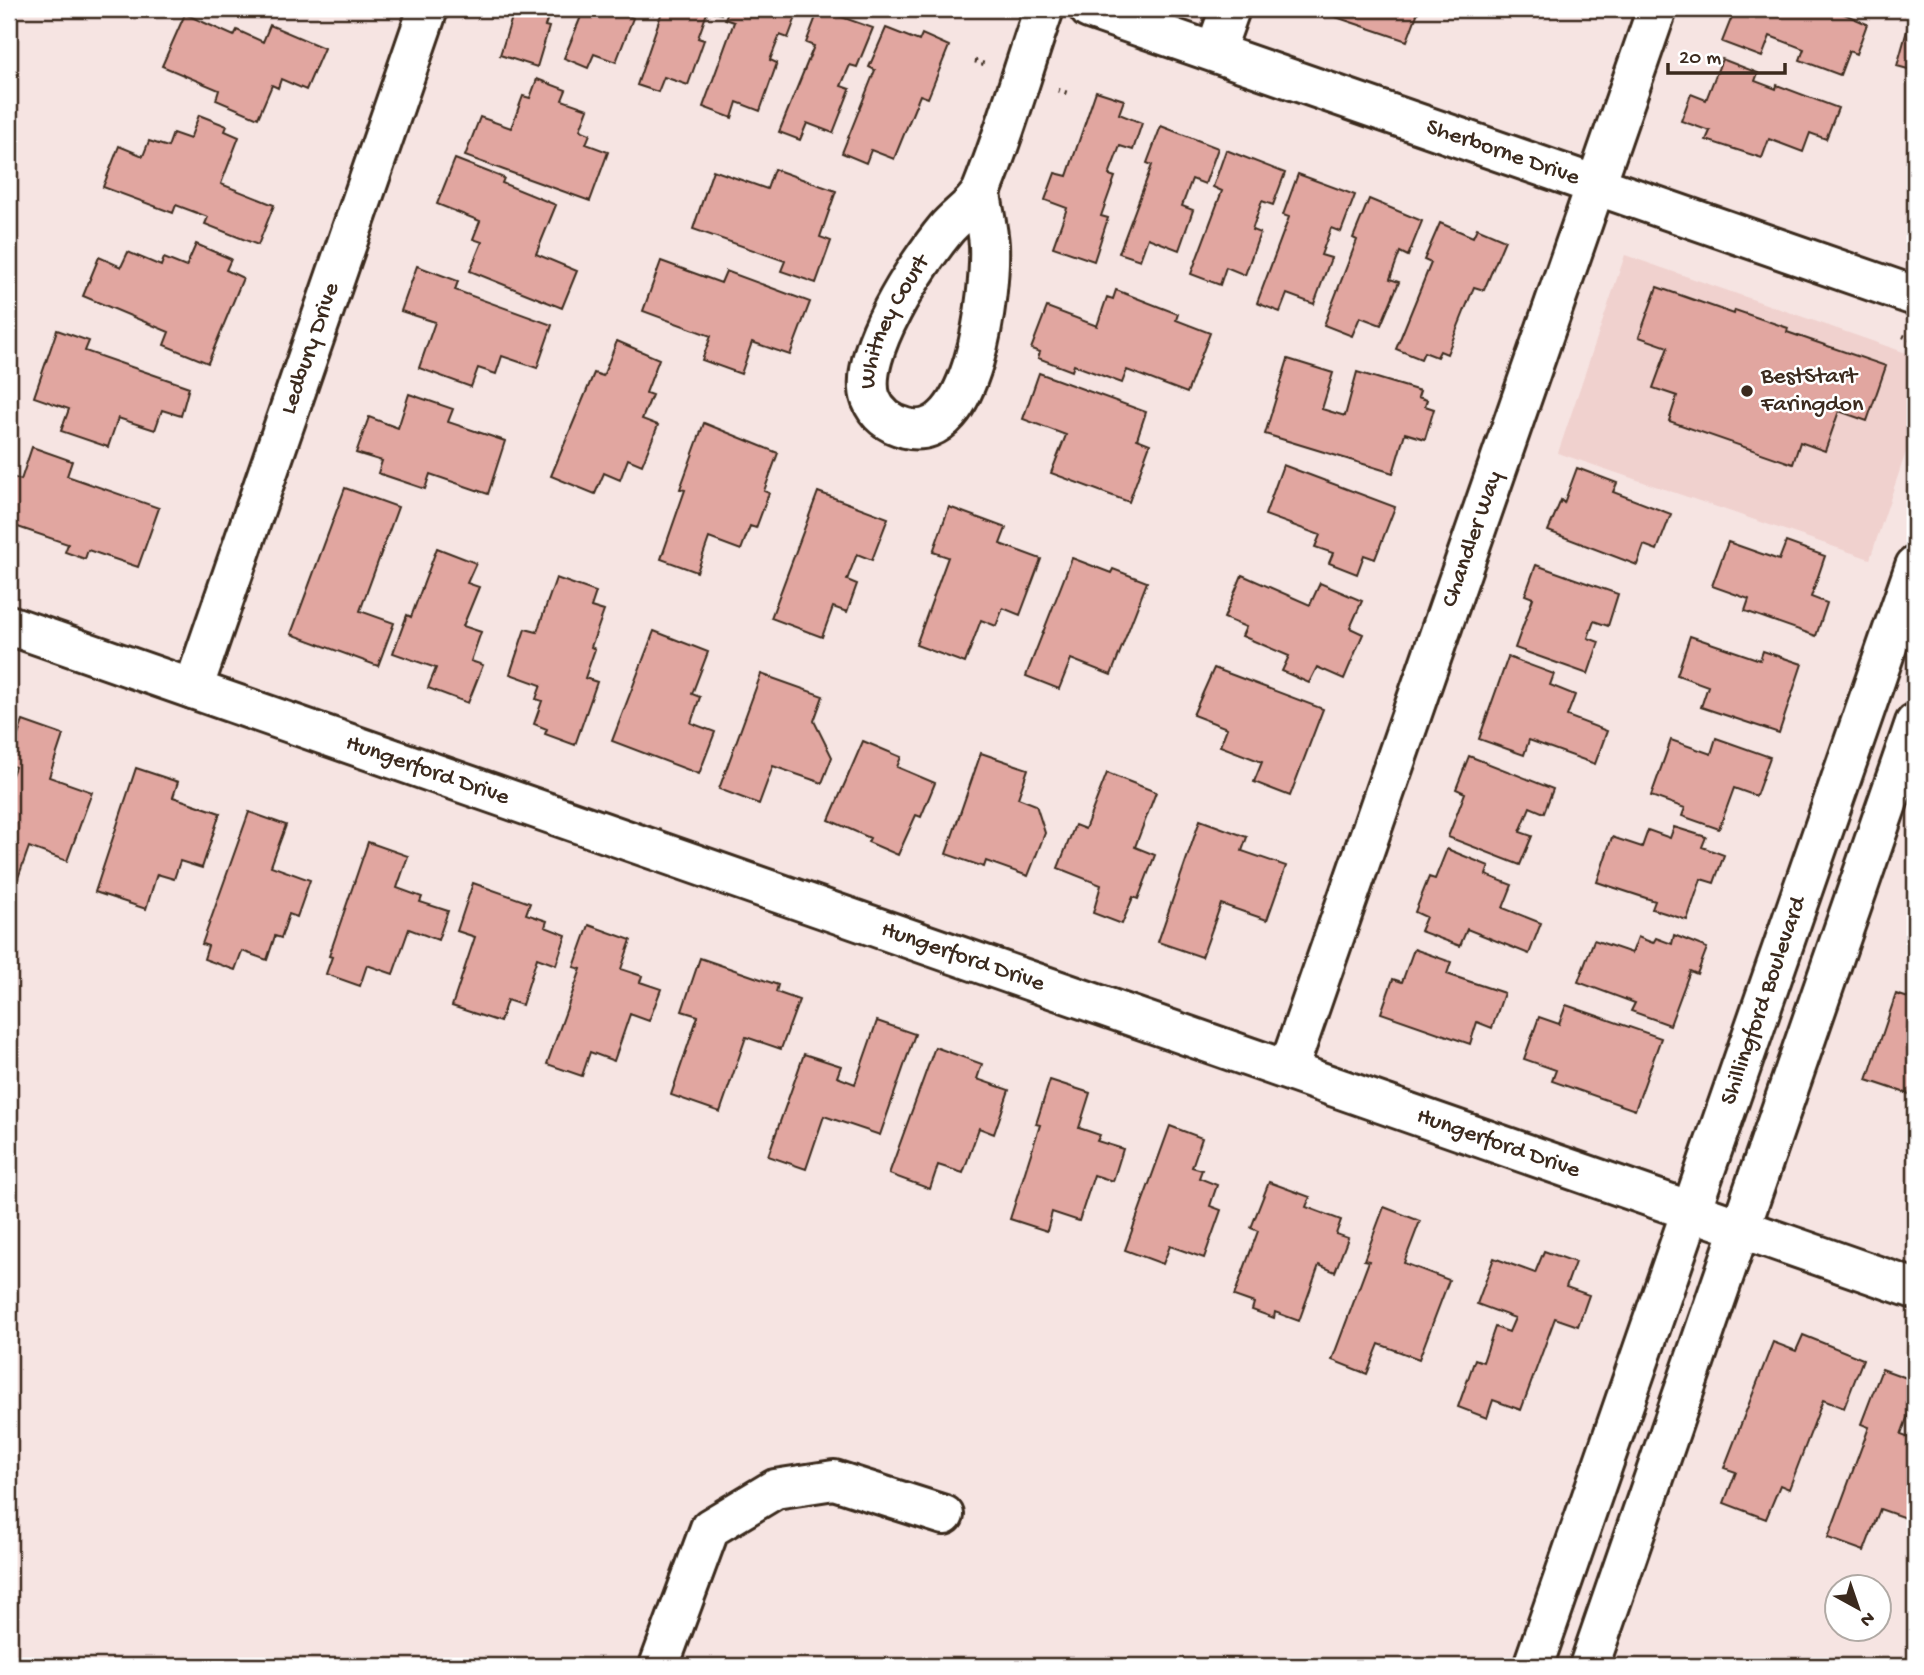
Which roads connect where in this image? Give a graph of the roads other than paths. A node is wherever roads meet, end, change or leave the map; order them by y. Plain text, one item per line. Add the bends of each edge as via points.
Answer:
1 (428, 9) edge
2 (1044, 9) edge
3 (1089, 9) edge
4 (1230, 9) edge
5 (1657, 9) edge
6 (1214, 51) junction
7 (1595, 186) junction
8 (981, 193) junction
9 (1915, 296) edge
10 (1915, 566) edge
11 (9, 625) edge
12 (193, 689) junction
13 (1915, 723) edge
14 (1288, 1070) junction
15 (1691, 1212) junction
16 (1739, 1228) junction
17 (1915, 1289) edge
18 (1611, 1436) junction
19 (1661, 1452) junction
20 (944, 1515) dead end
21 (659, 1666) edge
22 (1532, 1666) edge
23 (1589, 1666) edge

1 - 12 street, Ledbury Drive
2 - 8 street, Whitney Court
3 - 6 street, Sherborne Drive
4 - 6 street
5 - 7 street, Chandler Way
6 - 7 street, Sherborne Drive
7 - 9 street, Sherborne Drive
7 - 14 street, Chandler Way
8 - 8 street, Whitney Court via 989,247 981,332 958,402 926,428 890,423 875,410 867,387 869,369 897,303 946,229
10 - 15 street, Shillingford Boulevard
11 - 12 street, Hungerford Drive
12 - 14 street, Hungerford Drive
13 - 16 street, Shillingford Boulevard
14 - 15 street, Hungerford Drive
15 - 16 street, Hungerford Drive
15 - 18 street, Shillingford Boulevard
16 - 17 street, Hungerford Drive
16 - 19 street, Shillingford Boulevard
18 - 19 street
18 - 22 street, Shillingford Boulevard
19 - 23 street, Shillingford Boulevard
20 - 21 street via 834,1480 775,1489 710,1528

